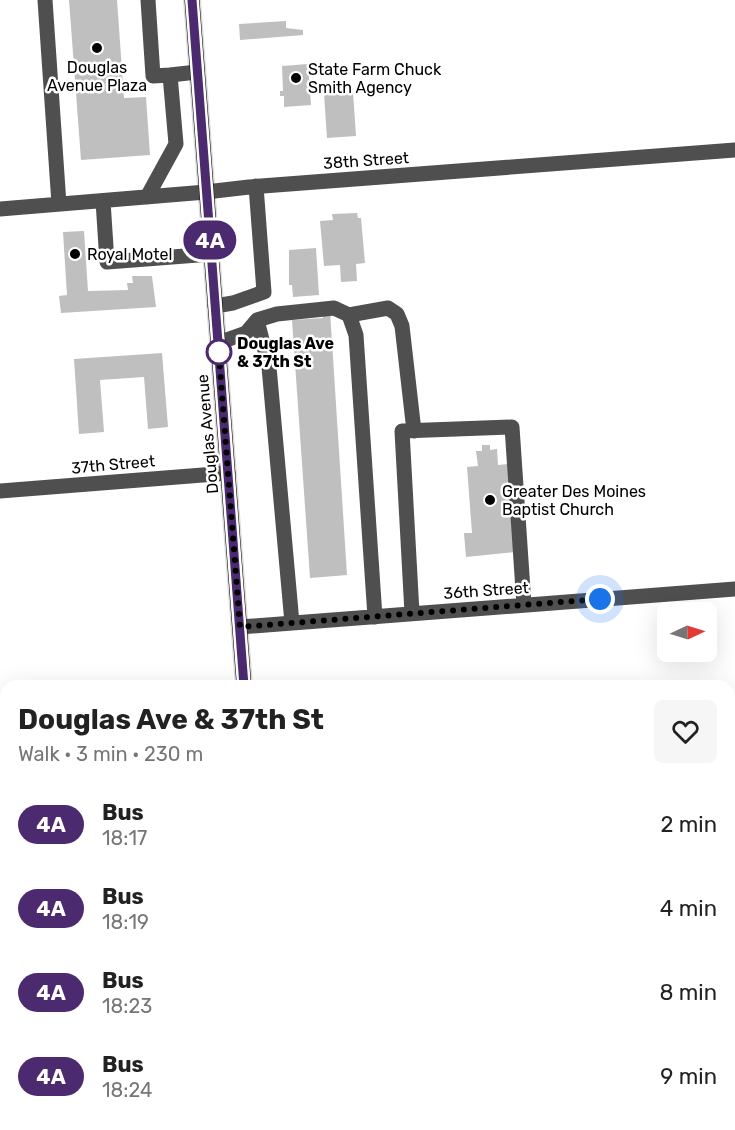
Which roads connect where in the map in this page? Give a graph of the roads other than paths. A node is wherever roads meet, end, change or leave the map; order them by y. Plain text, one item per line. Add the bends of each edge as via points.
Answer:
1 (45, 0) edge
2 (148, 0) edge
3 (192, 0) edge
4 (197, 72) junction
5 (170, 75) junction
6 (735, 150) edge
7 (256, 186) junction
8 (206, 192) junction
9 (147, 197) junction
10 (103, 201) junction
11 (59, 204) junction
12 (0, 209) edge
13 (211, 254) junction
14 (215, 306) junction
15 (349, 315) junction
16 (257, 320) junction
17 (218, 343) junction
18 (414, 431) junction
19 (228, 472) junction
20 (0, 491) edge
21 (735, 589) edge
22 (524, 605) junction
23 (412, 614) junction
24 (375, 616) junction
25 (292, 623) junction
26 (240, 627) junction
27 (244, 680) edge

1 - 11 street
2 - 5 street via 153,76
3 - 4 main road, Douglas Avenue
4 - 5 street
4 - 8 main road, Douglas Avenue
5 - 9 street via 176,144
6 - 7 street, 38th Street
7 - 8 street, 38th Street
7 - 14 street via 264,292
8 - 9 street, 38th Street
8 - 13 main road, Douglas Avenue
9 - 10 street, 38th Street
10 - 11 street, 38th Street
10 - 13 street via 106,262
11 - 12 street, 38th Street
13 - 14 main road, Douglas Avenue
14 - 17 main road, Douglas Avenue
15 - 16 street via 334,308 311,309
15 - 18 street via 388,308 397,314 402,326
15 - 24 street via 356,335
16 - 17 street via 246,333
16 - 25 street via 269,367
17 - 19 main road, Douglas Avenue
18 - 22 street via 512,427
18 - 23 street via 402,431
19 - 20 street, 37th Street
19 - 26 main road, Douglas Avenue
21 - 22 street, 36th Street
22 - 23 street, 36th Street
23 - 24 street, 36th Street
24 - 25 street, 36th Street
25 - 26 street, 36th Street
26 - 27 main road, Douglas Avenue

